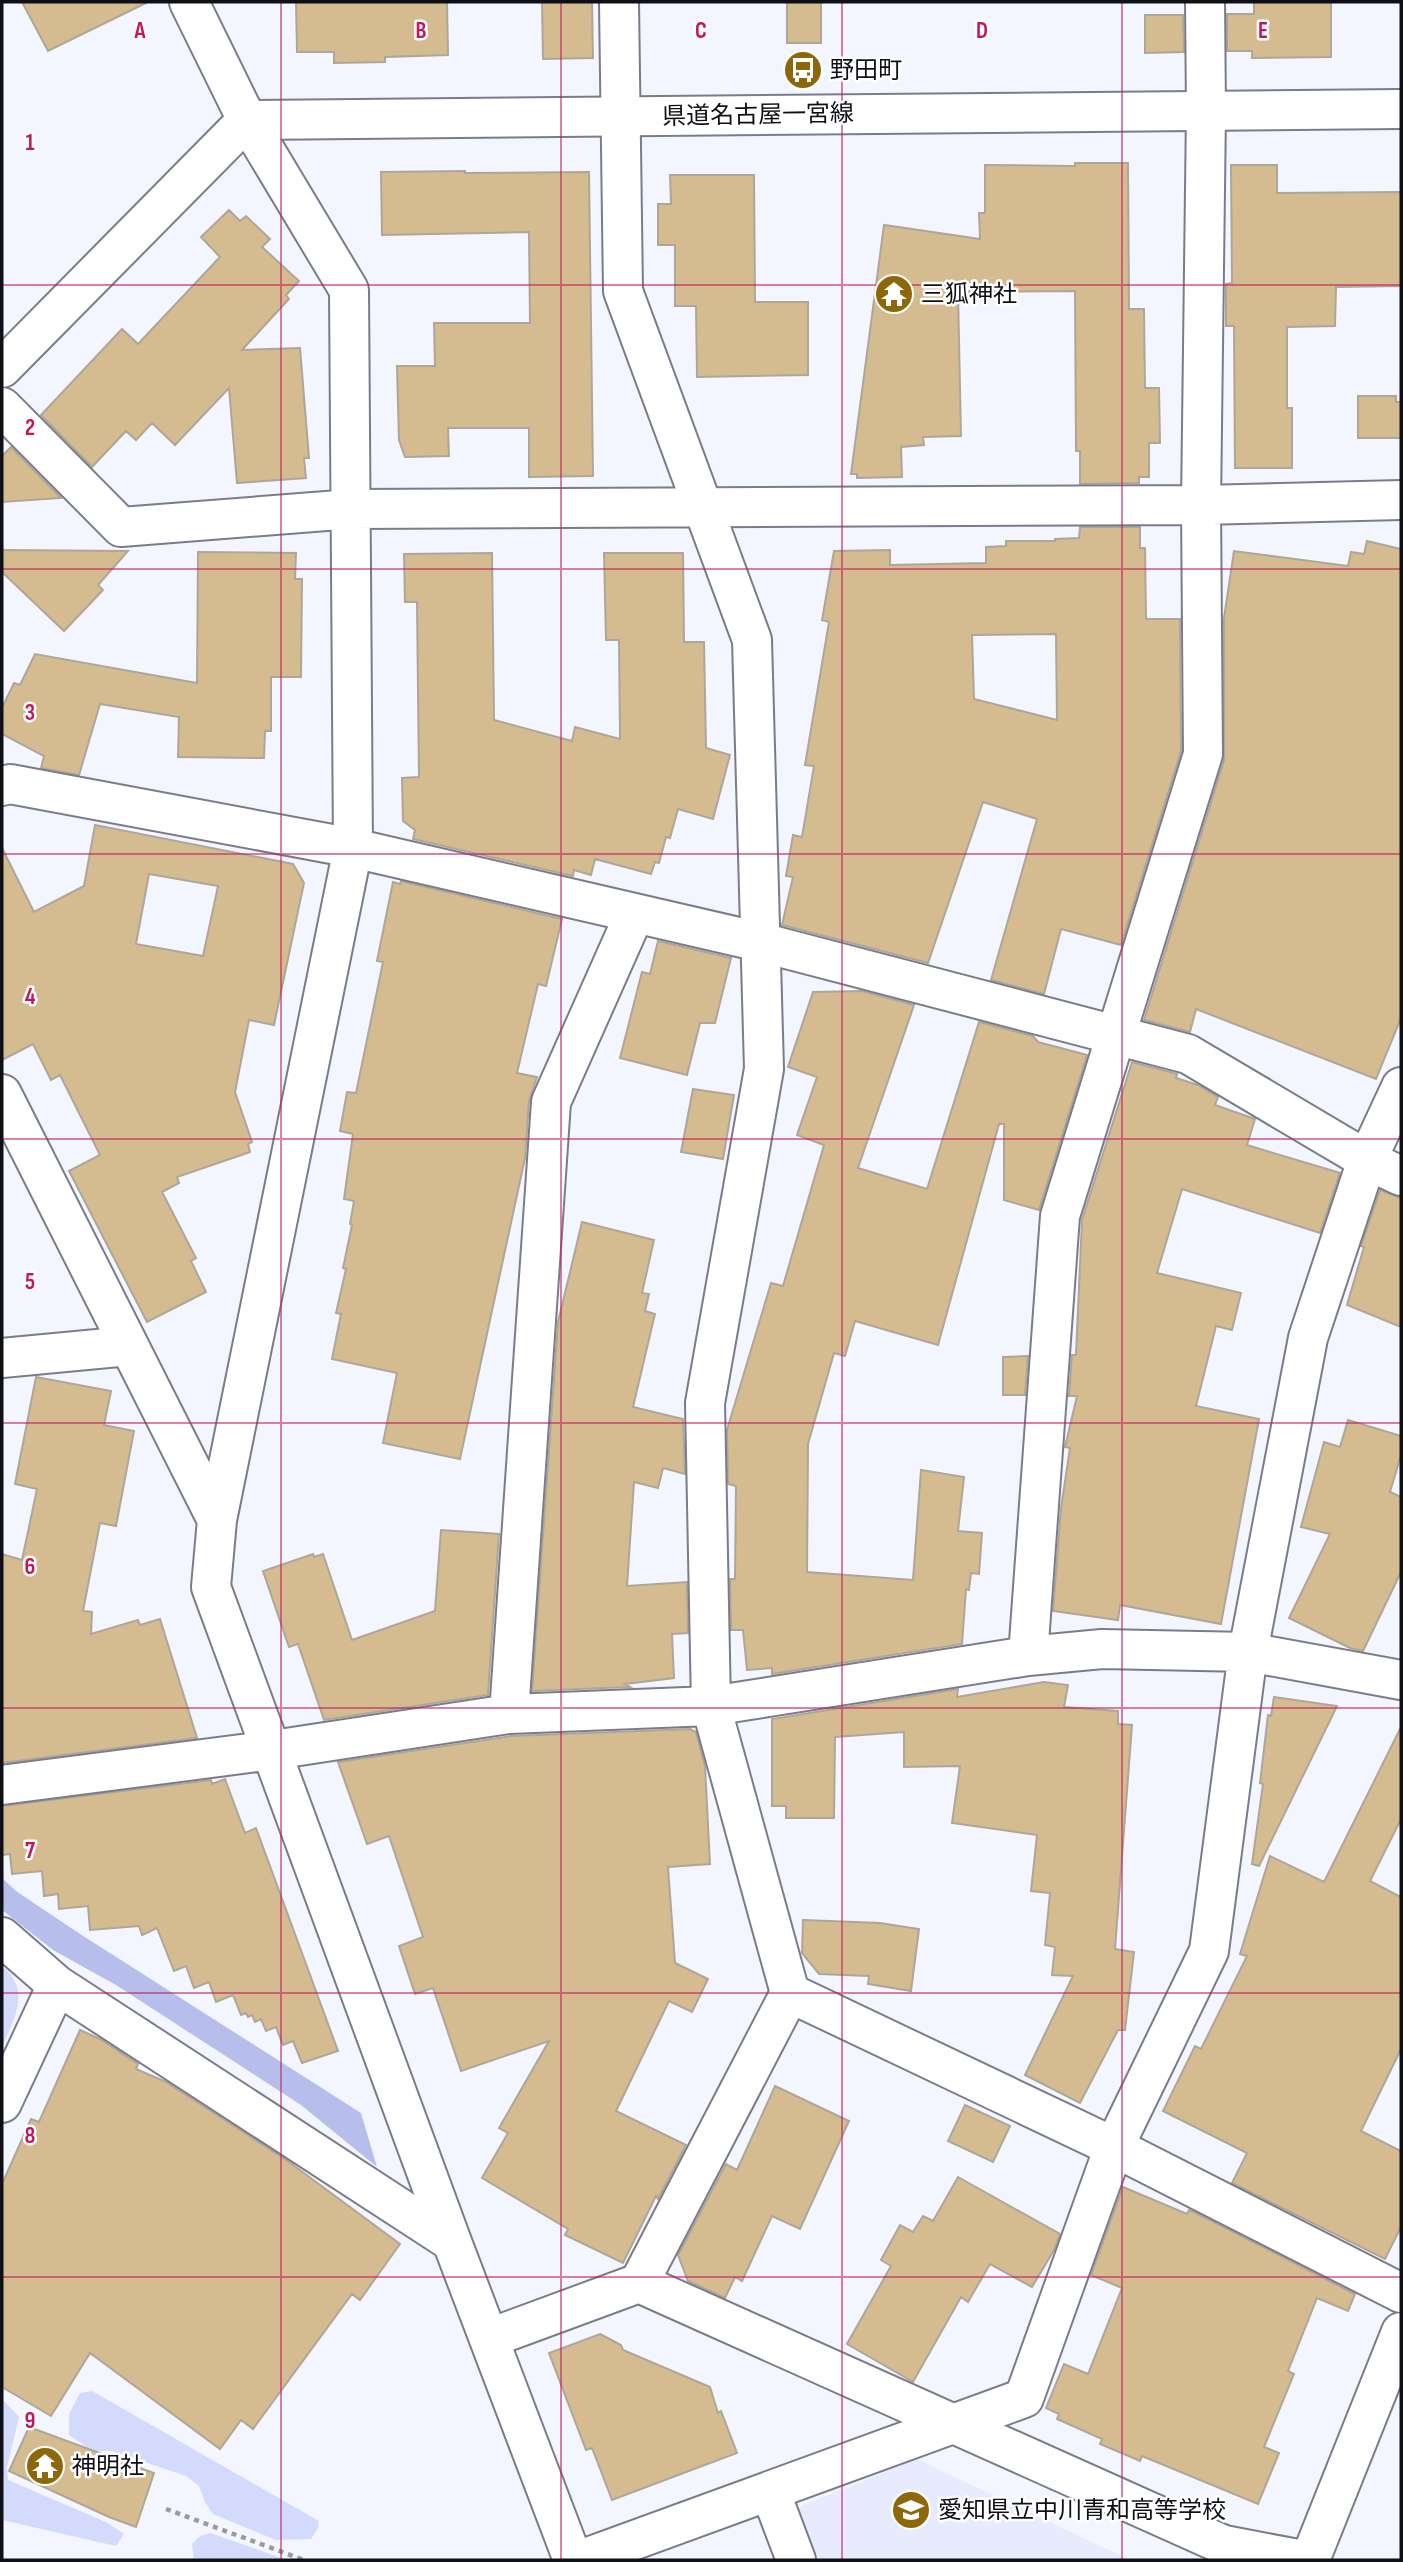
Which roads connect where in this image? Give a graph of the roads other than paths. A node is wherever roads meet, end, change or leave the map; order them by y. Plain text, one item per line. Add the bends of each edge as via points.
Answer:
1 (189, 2) edge
2 (620, 2) edge
3 (1205, 2) edge
4 (1401, 108) edge
5 (1206, 111) junction
6 (621, 116) junction
7 (247, 120) junction
8 (2, 368) edge
9 (2, 407) edge
10 (1401, 500) edge
11 (1201, 505) junction
12 (703, 508) junction
13 (352, 509) junction
14 (2, 786) edge
15 (353, 848) junction
16 (635, 913) junction
17 (760, 942) junction
18 (1114, 1035) junction
19 (1401, 1087) edge
20 (2, 1094) edge
21 (1367, 1160) junction
22 (1401, 1176) edge
23 (129, 1346) junction
24 (2, 1359) edge
25 (217, 1520) junction
26 (1248, 1652) junction
27 (1028, 1656) junction
28 (1401, 1680) edge
29 (711, 1706) junction
30 (509, 1714) junction
31 (273, 1750) junction
32 (2, 1785) edge
33 (2, 1937) edge
34 (57, 1985) junction
35 (790, 1993) junction
36 (2, 2103) edge
37 (1114, 2147) junction
38 (452, 2242) junction
39 (639, 2283) junction
40 (1401, 2293) edge
41 (1401, 2332) edge
42 (490, 2339) junction
43 (955, 2423) junction
44 (770, 2491) junction
45 (573, 2560) edge
46 (580, 2560) edge
47 (796, 2560) edge
48 (1303, 2560) edge
49 (1310, 2560) edge

1 - 7 street
2 - 6 street
3 - 5 street
4 - 5 street, 県道名古屋一宮線
5 - 6 street, 県道名古屋一宮線
5 - 11 street
6 - 7 street, 県道名古屋一宮線
6 - 12 street via 623,291
7 - 8 street
7 - 13 street via 349,290
9 - 13 street via 121,527
10 - 11 street
11 - 12 street
11 - 18 street via 1203,754
12 - 13 street
12 - 17 street via 752,640
13 - 15 street
14 - 15 street
15 - 16 street
15 - 25 street
16 - 17 street
16 - 30 street via 551,1102
17 - 18 street
17 - 29 street via 764,1069 705,1404
18 - 21 street via 1188,1054
18 - 27 street via 1060,1216
19 - 21 street
20 - 23 street
21 - 22 street
21 - 26 street via 1308,1338
23 - 24 street
23 - 25 street
25 - 31 street via 211,1587
26 - 27 street via 1102,1649
26 - 28 street
26 - 37 street via 1209,1951
27 - 29 street
29 - 30 street
29 - 35 street
30 - 31 street
31 - 32 street
31 - 38 street
33 - 34 street
34 - 36 street
34 - 38 street
35 - 37 street
35 - 39 street
37 - 40 street
37 - 43 street via 1024,2398
38 - 42 street
39 - 42 street
39 - 43 street
41 - 49 street
42 - 45 street
43 - 44 street
43 - 48 street via 1224,2545
44 - 46 street
44 - 47 street

